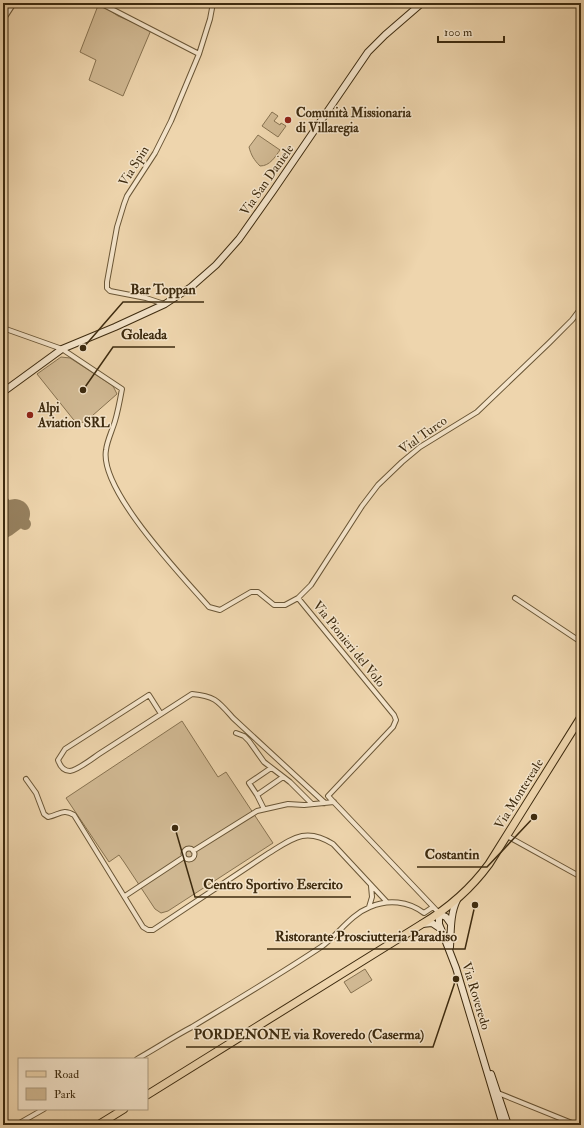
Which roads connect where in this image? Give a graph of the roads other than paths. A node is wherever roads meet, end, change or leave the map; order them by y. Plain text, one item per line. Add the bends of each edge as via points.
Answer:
1 (14, 3) edge
2 (100, 3) edge
3 (213, 3) edge
4 (422, 3) edge
5 (3, 20) edge
6 (199, 54) junction
7 (165, 304) junction
8 (581, 308) edge
9 (3, 328) edge
10 (62, 349) junction
11 (3, 392) edge
12 (298, 598) junction
13 (515, 598) dead end
14 (581, 642) edge
15 (161, 714) junction
16 (581, 717) edge
17 (236, 733) dead end
18 (271, 768) junction
19 (283, 777) junction
20 (26, 779) dead end
21 (257, 795) junction
22 (334, 802) junction
23 (326, 803) junction
24 (312, 804) junction
25 (264, 809) junction
26 (507, 836) junction
27 (193, 851) junction
28 (184, 857) junction
29 (581, 877) edge
30 (371, 886) junction
31 (125, 896) junction
32 (457, 900) junction
33 (386, 901) junction
34 (368, 907) junction
35 (433, 907) junction
36 (439, 914) junction
37 (422, 924) junction
38 (451, 924) junction
39 (441, 930) junction
40 (450, 949) junction
41 (481, 1050) junction
42 (139, 1058) edge
43 (498, 1093) junction
44 (148, 1094) edge
45 (514, 1100) junction
46 (501, 1104) junction
47 (42, 1110) edge
48 (122, 1110) edge
49 (16, 1125) edge
50 (98, 1125) edge
51 (503, 1125) edge
52 (508, 1125) edge
53 (577, 1125) edge

1 - 5 street
2 - 6 street
3 - 6 street, Via Spin
4 - 7 street, Via San Daniele via 368,52 239,239 191,287
6 - 7 street, Via Spin via 155,153 127,196 117,227 107,282 110,291
7 - 10 street, Via San Daniele
8 - 12 street, Vial Turco via 549,343 478,410 420,447 378,486 362,506 311,585
9 - 10 street
10 - 11 street, Via San Daniele
10 - 12 street, Via Pionieri del Volo via 122,389 105,451 107,468 129,510 148,537 209,607 220,610 251,592 258,592 274,605 285,605
12 - 22 street, Via Pionieri del Volo via 396,720 393,727 328,796
13 - 14 street
15 - 15 street via 73,770 63,769 60,765 58,760 65,749 149,695
15 - 23 street via 192,694 210,697 220,703
16 - 26 main road, Via Montereale
17 - 18 street via 249,741
18 - 19 street
18 - 21 street via 249,783
19 - 21 street
19 - 24 street
20 - 31 street via 48,817 62,812 74,815
21 - 25 street
22 - 23 street
22 - 35 street
23 - 24 street
24 - 25 street via 288,804
25 - 27 street via 247,816
26 - 29 street
26 - 32 main road, Via Montereale via 479,877
27 - 28 street via 185,850
27 - 28 street via 192,859
28 - 31 street
30 - 31 street via 333,844 312,835 288,841 153,930 144,927
30 - 33 street
30 - 34 street via 372,897
32 - 36 main road, Via Montereale
32 - 38 street, Via Roveredo via 453,907
33 - 34 street
33 - 35 street via 408,904 424,913
34 - 42 street via 322,946 230,1005
35 - 36 street
36 - 37 main road, Via Montereale
36 - 38 street via 446,917
36 - 39 street, Via Roveredo
37 - 39 street via 432,923
37 - 44 main road, Via Montereale
38 - 40 street, Via Roveredo
39 - 40 street, Via Roveredo
40 - 41 street, Via Roveredo
41 - 43 street, Via Roveredo
41 - 51 street, Via Roveredo
43 - 45 street
43 - 46 street, Via Roveredo
45 - 46 street
45 - 53 street
46 - 51 street
46 - 52 street, Via Roveredo
47 - 49 street
48 - 50 main road

